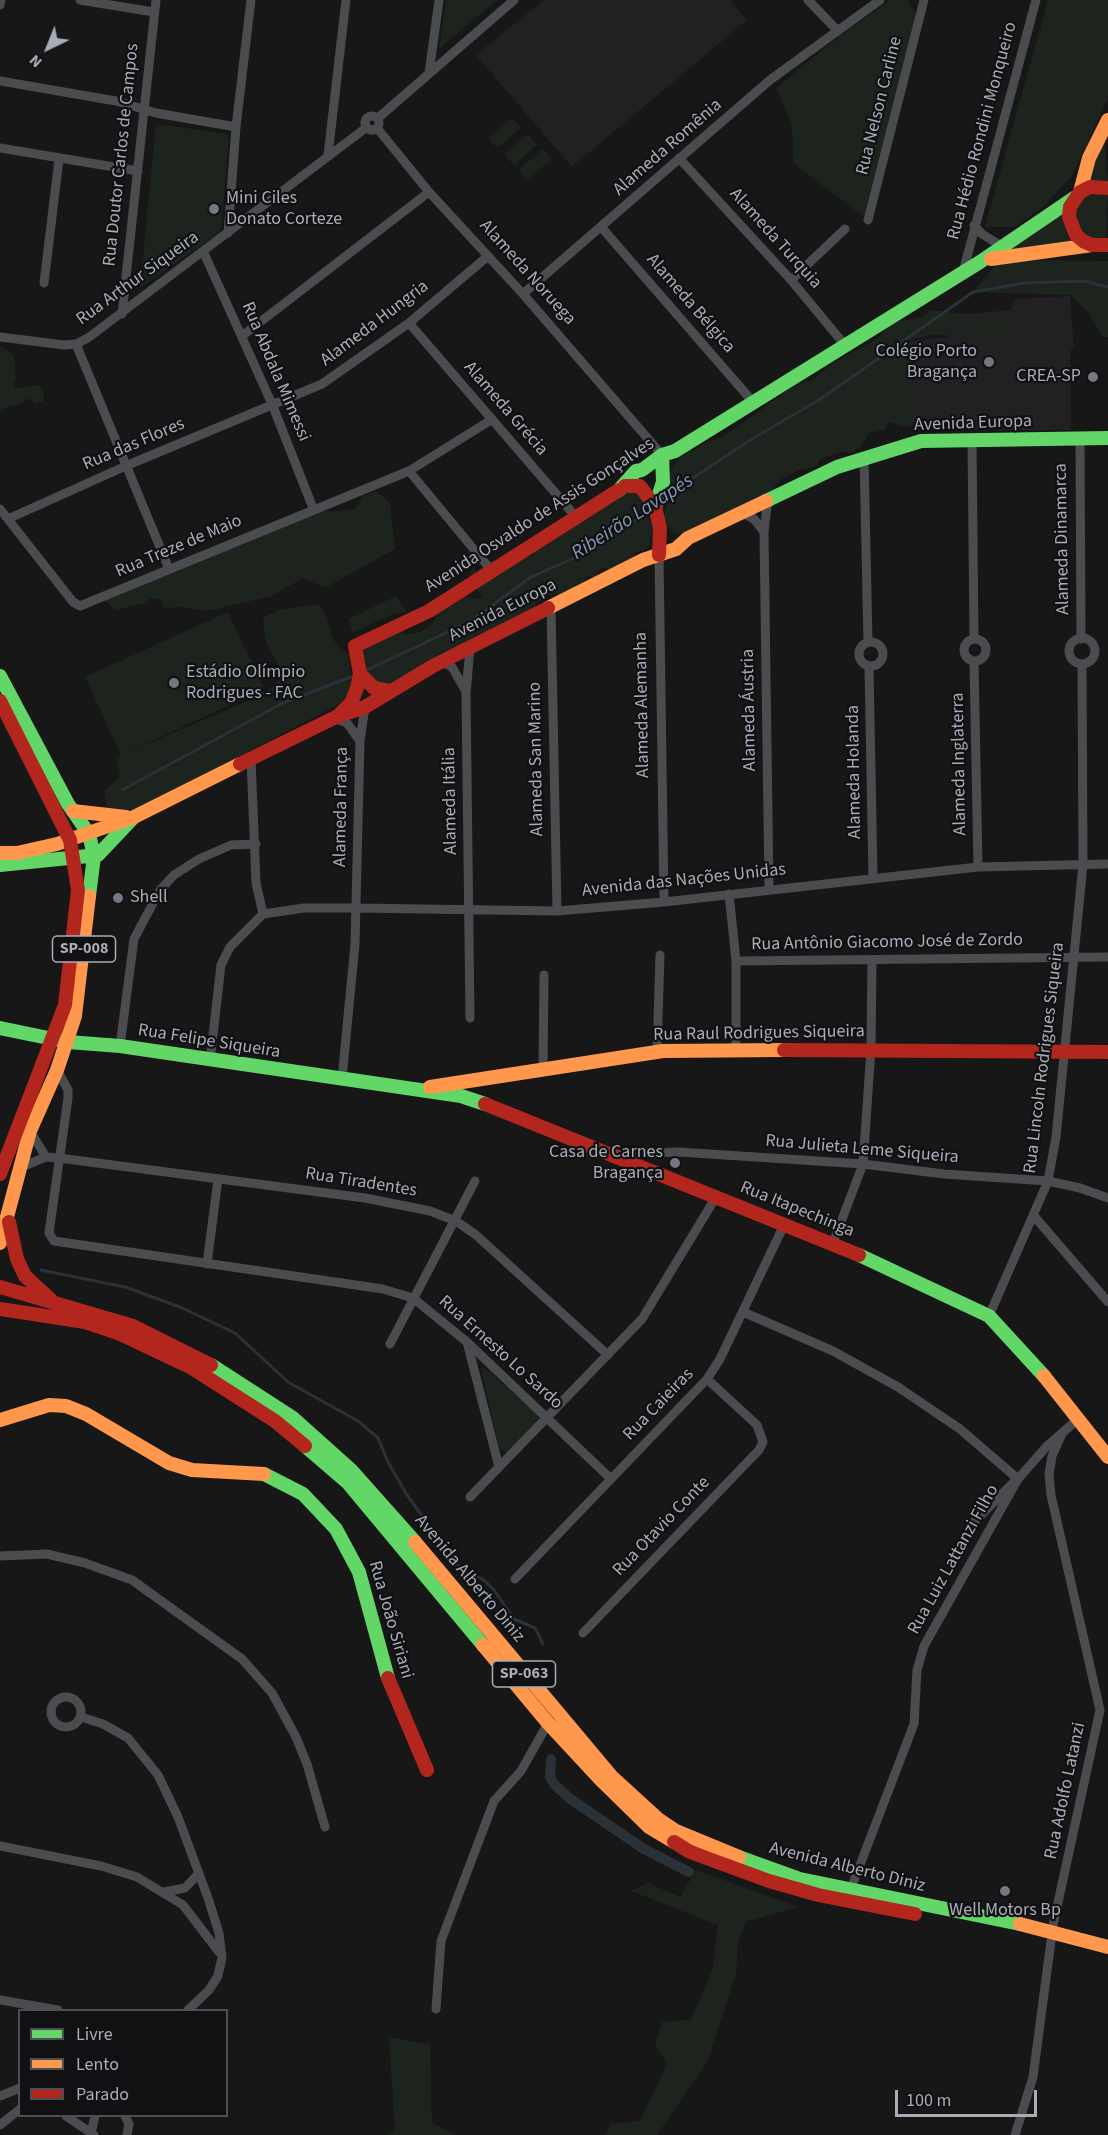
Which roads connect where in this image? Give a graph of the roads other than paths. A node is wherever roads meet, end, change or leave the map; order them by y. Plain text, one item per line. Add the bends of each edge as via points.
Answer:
1 (1, 0) edge
2 (80, 0) edge
3 (156, 0) edge
4 (251, 0) edge
5 (346, 0) edge
6 (439, 0) edge
7 (514, 0) edge
8 (880, 0) edge
9 (913, 0) edge
10 (1036, 0) edge
11 (812, 2) edge
12 (0, 5) edge
13 (922, 5) edge
14 (154, 12) junction
15 (837, 30) junction
16 (429, 73) junction
17 (0, 81) edge
18 (144, 108) junction
19 (378, 118) junction
20 (1108, 120) edge
21 (236, 127) junction
22 (366, 127) junction
23 (377, 128) junction
24 (0, 148) edge
25 (328, 155) junction
26 (680, 158) junction
27 (59, 159) junction
28 (138, 171) junction
29 (1108, 188) edge
30 (429, 192) junction
31 (1077, 195) junction
32 (868, 220) dead end
33 (974, 225) junction
34 (602, 228) junction
35 (845, 230) dead end
36 (228, 233) junction
37 (1092, 245) junction
38 (1108, 245) edge
39 (1003, 248) junction
40 (203, 251) junction
41 (488, 256) junction
42 (980, 262) junction
43 (963, 272) junction
44 (791, 280) junction
45 (44, 283) dead end
46 (523, 294) junction
47 (122, 314) junction
48 (409, 323) junction
49 (242, 336) junction
50 (0, 337) edge
51 (76, 344) junction
52 (844, 344) junction
53 (753, 402) junction
54 (272, 404) junction
55 (491, 420) junction
56 (1108, 438) edge
57 (1080, 439) junction
58 (972, 440) junction
59 (651, 442) junction
60 (667, 456) junction
61 (864, 457) junction
62 (650, 463) junction
63 (128, 465) junction
64 (409, 471) junction
65 (663, 483) junction
66 (625, 486) junction
67 (772, 499) junction
68 (655, 503) junction
69 (313, 508) junction
70 (0, 509) edge
71 (743, 513) junction
72 (576, 517) junction
73 (10, 518) junction
74 (660, 528) junction
75 (764, 532) junction
76 (688, 538) junction
77 (659, 555) junction
78 (643, 560) junction
79 (169, 569) junction
80 (491, 570) junction
81 (551, 606) junction
82 (974, 639) junction
83 (1081, 639) junction
84 (868, 642) junction
85 (470, 648) junction
86 (974, 661) junction
87 (442, 662) junction
88 (1082, 664) junction
89 (869, 667) junction
90 (360, 674) junction
91 (0, 676) edge
92 (390, 690) junction
93 (466, 693) junction
94 (0, 701) edge
95 (365, 707) junction
96 (336, 717) junction
97 (360, 741) junction
98 (251, 758) junction
99 (73, 812) junction
100 (134, 817) junction
101 (89, 834) junction
102 (70, 840) junction
103 (256, 844) junction
104 (0, 853) edge
105 (94, 856) junction
106 (75, 859) junction
107 (1083, 864) junction
108 (1108, 864) edge
109 (0, 865) edge
110 (978, 867) junction
111 (873, 877) junction
112 (769, 888) junction
113 (729, 894) junction
114 (664, 902) junction
115 (356, 908) junction
116 (468, 908) junction
117 (557, 910) junction
118 (263, 914) junction
119 (660, 955) dead end
120 (1074, 957) junction
121 (1108, 957) edge
122 (736, 960) junction
123 (872, 960) junction
124 (544, 975) dead end
125 (470, 1018) dead end
126 (0, 1028) edge
127 (52, 1038) junction
128 (68, 1042) junction
129 (120, 1046) junction
130 (871, 1049) junction
131 (736, 1050) junction
132 (1063, 1050) junction
133 (657, 1052) junction
134 (1108, 1052) edge
135 (210, 1061) junction
136 (543, 1069) junction
137 (57, 1070) junction
138 (342, 1079) junction
139 (488, 1080) junction
140 (413, 1089) junction
141 (480, 1100) junction
142 (30, 1131) junction
143 (612, 1154) junction
144 (46, 1157) junction
145 (59, 1158) junction
146 (862, 1164) junction
147 (19, 1168) junction
148 (0, 1174) edge
149 (218, 1179) junction
150 (476, 1181) dead end
151 (1048, 1181) junction
152 (716, 1197) junction
153 (1108, 1198) edge
154 (9, 1207) junction
155 (1034, 1216) junction
156 (456, 1221) junction
157 (784, 1225) junction
158 (0, 1243) edge
159 (833, 1243) junction
160 (207, 1264) junction
161 (0, 1287) edge
162 (413, 1298) junction
163 (1108, 1302) edge
164 (56, 1304) junction
165 (0, 1309) edge
166 (743, 1312) junction
167 (988, 1316) junction
168 (467, 1342) junction
169 (390, 1344) dead end
170 (608, 1355) junction
171 (707, 1379) junction
172 (547, 1417) junction
173 (0, 1420) edge
174 (1077, 1420) junction
175 (1063, 1432) junction
176 (1108, 1457) edge
177 (499, 1467) junction
178 (610, 1478) junction
179 (1018, 1479) junction
180 (470, 1497) dead end
181 (974, 1522) dead end
182 (0, 1556) edge
183 (515, 1579) dead end
184 (583, 1633) dead end
185 (81, 1717) dead end
186 (548, 1723) junction
187 (427, 1770) dead end
188 (325, 1827) dead end
189 (0, 1846) edge
190 (199, 1873) junction
191 (850, 1891) junction
192 (164, 1892) junction
193 (1051, 1935) junction
194 (1108, 1947) edge
195 (1108, 1956) edge
196 (222, 1957) junction
197 (0, 2000) edge
198 (52, 2009) edge
199 (189, 2009) edge
200 (436, 2009) dead end
201 (18, 2089) edge
202 (0, 2096) edge
203 (18, 2111) edge
204 (72, 2117) edge
205 (95, 2117) edge
206 (127, 2117) edge
207 (0, 2125) edge
208 (92, 2134) edge
209 (127, 2135) edge
210 (1015, 2135) edge

1 - 12 street
2 - 14 street
3 - 14 street, Rua Doutor Carlos de Campos
4 - 21 street
5 - 25 street
6 - 16 street
7 - 16 street
8 - 15 street, Alameda Romênia
9 - 13 street
10 - 33 street, Rua Hédio Rondini Monqueiro
11 - 15 street
13 - 32 street, Rua Nelson Carline
14 - 18 street, Rua Doutor Carlos de Campos
15 - 26 street, Alameda Romênia via 770,80
16 - 19 street
17 - 18 street
18 - 21 street
18 - 28 street, Rua Doutor Carlos de Campos
19 - 22 street via 369,116
19 - 23 street
20 - 31 street via 1089,158
21 - 36 street
22 - 23 street
22 - 25 street, Rua Arthur Siqueira
23 - 30 street, Alameda Noruega
24 - 27 street
25 - 36 street, Rua Arthur Siqueira
26 - 34 street, Alameda Romênia
26 - 44 street, Alameda Turquia
27 - 28 street
27 - 45 street
28 - 47 street, Rua Doutor Carlos de Campos
29 - 31 street via 1090,187
30 - 41 street, Alameda Noruega
30 - 49 street
31 - 37 street via 1069,217 1071,226 1083,242
31 - 39 street, Avenida Osvaldo de Assis Gonçalves
33 - 39 street
33 - 43 street, Rua Hédio Rondini Monqueiro
34 - 46 street, Alameda Romênia
34 - 53 street, Alameda Bélgica
35 - 44 street
36 - 40 street, Rua Arthur Siqueira
37 - 38 street, Avenida Osvaldo de Assis Gonçalves
37 - 42 street, Avenida Osvaldo de Assis Gonçalves
39 - 42 street, Avenida Osvaldo de Assis Gonçalves
40 - 47 street, Rua Arthur Siqueira
40 - 49 street, Rua Abdala Mimessi
41 - 46 street, Alameda Noruega
41 - 48 street, Alameda Hungria
42 - 43 street, Avenida Osvaldo de Assis Gonçalves
43 - 52 street, Avenida Osvaldo de Assis Gonçalves
44 - 52 street, Alameda Turquia
46 - 59 street, Alameda Noruega
47 - 51 street, Rua Arthur Siqueira
48 - 54 street, Alameda Hungria via 336,376
48 - 55 street, Alameda Grécia
49 - 54 street, Rua Abdala Mimessi
50 - 51 street, Rua Arthur Siqueira
51 - 63 street
52 - 53 street, Avenida Osvaldo de Assis Gonçalves
53 - 60 street, Avenida Osvaldo de Assis Gonçalves
54 - 63 street, Rua das Flores
54 - 69 street, Rua Abdala Mimessi
55 - 64 street, Rua Treze de Maio
55 - 72 street, Alameda Grécia
56 - 57 street, Avenida Europa
57 - 58 street, Avenida Europa
57 - 83 street, Alameda Dinamarca
58 - 61 street, Avenida Europa via 921,441
58 - 82 street, Alameda Inglaterra
59 - 60 street, Alameda Noruega
59 - 62 street
60 - 62 street, Avenida Osvaldo de Assis Gonçalves
60 - 65 street
61 - 67 street, Avenida Europa
61 - 84 street, Alameda Holanda
62 - 65 street via 651,479
62 - 66 street, Avenida Osvaldo de Assis Gonçalves via 636,471
63 - 73 street, Rua das Flores
63 - 79 street
64 - 69 street, Rua Treze de Maio
64 - 80 street
65 - 68 street
66 - 68 street via 640,486
66 - 72 street, Avenida Osvaldo de Assis Gonçalves
67 - 71 street, Avenida Europa
67 - 75 street, Alameda Áustria via 767,506
68 - 74 street, Alameda Alemanha
69 - 79 street, Rua Treze de Maio
70 - 73 street, Rua Treze de Maio
71 - 75 street
71 - 76 street, Avenida Europa
72 - 80 street, Avenida Osvaldo de Assis Gonçalves
73 - 79 street, Rua Treze de Maio via 80,606
74 - 76 street via 671,536
74 - 77 street, Alameda Alemanha
74 - 78 street
75 - 112 street, Alameda Áustria
76 - 77 street, Avenida Europa via 676,549
77 - 78 street, Avenida Europa
77 - 114 street, Alameda Alemanha
78 - 81 street, Avenida Europa
80 - 90 street, Avenida Osvaldo de Assis Gonçalves via 429,611 355,646
81 - 85 street, Avenida Europa
81 - 117 street, Alameda San Marino
82 - 86 street, Alameda Inglaterra via 964,648 967,658
82 - 86 street, Alameda Inglaterra via 981,640 987,650 984,657
83 - 88 street, Alameda Dinamarca via 1073,642 1070,654
83 - 88 street, Alameda Dinamarca via 1089,641 1095,651 1090,662
84 - 89 street, Alameda Holanda via 858,653
84 - 89 street, Alameda Holanda via 880,646 883,654 880,662
85 - 87 street, Avenida Europa
85 - 93 street, Alameda Itália
86 - 110 street, Alameda Inglaterra
87 - 92 street, Avenida Europa
87 - 93 street via 453,669
88 - 107 street, Alameda Dinamarca
89 - 111 street, Alameda Holanda
90 - 92 street via 374,687
90 - 96 street via 353,699
91 - 99 street, SP-008
92 - 95 street, Avenida Europa
93 - 116 street, Alameda Itália
94 - 102 street, SP-008
95 - 96 street, Avenida Europa
95 - 97 street, Alameda França
96 - 97 street via 347,723
96 - 98 street, Avenida Europa
97 - 115 street, Alameda França
98 - 100 street, Avenida Europa
98 - 103 street
99 - 100 street, Avenida Europa
99 - 101 street, SP-008
100 - 101 street, Avenida Europa
100 - 105 street, Avenida Europa via 103,852
101 - 102 street, Avenida Europa
101 - 105 street, SP-008
102 - 104 street, Avenida Europa via 17,853
102 - 106 street, SP-008
103 - 118 street via 256,883
103 - 129 street via 231,845 199,859 174,875 150,907 134,939
105 - 106 street
105 - 128 street, SP-008 via 81,981
106 - 109 street via 61,857
106 - 127 street, SP-008 via 78,897 68,993
107 - 108 street, Avenida das Nações Unidas
107 - 110 street, Avenida das Nações Unidas
107 - 120 street, Rua Lincoln Rodrigues Siqueira
110 - 111 street, Avenida das Nações Unidas
111 - 112 street, Avenida das Nações Unidas
112 - 113 street, Avenida das Nações Unidas
113 - 114 street, Avenida das Nações Unidas
113 - 122 street
114 - 117 street, Avenida das Nações Unidas
115 - 116 street, Avenida das Nações Unidas
115 - 118 street, Avenida das Nações Unidas
115 - 138 street, Alameda França
116 - 117 street, Avenida das Nações Unidas
116 - 125 street, Alameda Itália
118 - 135 street via 230,947 222,965
119 - 133 street
120 - 121 street, Rua Antônio Giacomo José de Zordo
120 - 123 street, Rua Antônio Giacomo José de Zordo
120 - 132 street, Rua Lincoln Rodrigues Siqueira
122 - 123 street, Rua Antônio Giacomo José de Zordo
122 - 131 street
123 - 130 street
124 - 136 street
126 - 127 street, Rua Felipe Siqueira
127 - 128 street, Rua Felipe Siqueira
127 - 148 street, SP-008
128 - 129 street, Rua Felipe Siqueira
128 - 137 street, SP-008
129 - 135 street, Rua Felipe Siqueira
130 - 131 street, Rua Raul Rodrigues Siqueira
130 - 132 street, Rua Raul Rodrigues Siqueira
130 - 146 street
131 - 133 street, Rua Raul Rodrigues Siqueira
132 - 134 street, Rua Raul Rodrigues Siqueira
132 - 151 street, Rua Lincoln Rodrigues Siqueira
133 - 136 street, Rua Raul Rodrigues Siqueira
135 - 138 street, Rua Felipe Siqueira
136 - 139 street, Rua Raul Rodrigues Siqueira
137 - 142 street, SP-008
137 - 145 street via 68,1090
138 - 140 street, Rua Felipe Siqueira
139 - 140 street, Rua Raul Rodrigues Siqueira
139 - 141 street
140 - 141 street, Rua Itapechinga
141 - 143 street, Rua Itapechinga
142 - 144 street
142 - 147 street, SP-008
143 - 146 street, Rua Julieta Leme Siqueira via 680,1152
143 - 152 street, Rua Itapechinga
144 - 145 street, Rua Tiradentes
144 - 147 street
145 - 149 street, Rua Tiradentes
145 - 160 street, Rua Ernesto Lo Sardo via 51,1239
146 - 151 street, Rua Julieta Leme Siqueira
146 - 159 street
147 - 154 street, SP-008
149 - 156 street, Rua Tiradentes via 375,1200
149 - 160 street
150 - 156 street
151 - 153 street, Rua Julieta Leme Siqueira
151 - 155 street, Rua Lincoln Rodrigues Siqueira
152 - 157 street, Rua Itapechinga
152 - 170 street via 642,1319
154 - 158 street, SP-008
154 - 164 street, SP-063 via 11,1240 25,1276
155 - 163 street
155 - 167 street, Rua Lincoln Rodrigues Siqueira
156 - 162 street
156 - 170 street, Rua Tiradentes
157 - 159 street, Rua Itapechinga
157 - 166 street, Rua Caieiras
159 - 167 street, Rua Itapechinga
160 - 162 street, Rua Ernesto Lo Sardo via 383,1289
161 - 164 street, Avenida Alberto Diniz / SP-063
162 - 168 street, Rua Ernesto Lo Sardo
162 - 169 street
164 - 191 street, Avenida Alberto Diniz / SP-063 via 133,1326 206,1362 264,1397 318,1440 381,1501 612,1777 658,1819 701,1843 754,1863
165 - 186 street, Avenida Alberto Diniz / SP-063 via 85,1322 118,1333 192,1368 275,1421 348,1483 379,1517
166 - 171 street, Rua Caieiras
166 - 179 street via 833,1351 898,1387 960,1429
167 - 174 street, Rua Itapechinga via 1032,1361
168 - 172 street, Rua Ernesto Lo Sardo
168 - 177 street
170 - 172 street
171 - 178 street, Rua Caieiras
171 - 184 street, Rua Otavio Conte via 757,1425 762,1442 759,1450
172 - 177 street
172 - 178 street, Rua Ernesto Lo Sardo
173 - 187 street, Rua João Siriani via 49,1405 66,1406 169,1462 192,1470 265,1474 303,1494 336,1528 359,1572 392,1691
174 - 175 street, Rua Adolfo Latanzi
174 - 176 street, Rua Itapechinga
175 - 179 street, Rua Luiz Lattanzi Filho
175 - 193 street, Rua Adolfo Latanzi via 1052,1456 1051,1495 1100,1710
177 - 180 street
178 - 183 street, Rua Caieiras
179 - 181 street
179 - 191 street, Rua Luiz Lattanzi Filho via 924,1646 917,1670 914,1724
182 - 188 street via 47,1554 132,1580 242,1659 272,1694 296,1737
185 - 190 street via 128,1738 144,1755 158,1775
186 - 193 street, Avenida Alberto Diniz / SP-063 via 628,1809 690,1852 818,1895
186 - 200 street via 521,1771 494,1801 441,1941
189 - 192 street via 101,1866 137,1877
190 - 192 street via 185,1888
190 - 196 street via 219,1933
191 - 193 street, Avenida Alberto Diniz / SP-063
192 - 196 street via 189,1912
193 - 194 street, Avenida Alberto Diniz / SP-063
193 - 195 street, Avenida Alberto Diniz / SP-063
193 - 210 street via 1033,2077
196 - 199 street via 219,1976
197 - 198 street
201 - 202 street
203 - 207 street
204 - 208 street
205 - 208 street
206 - 209 street

